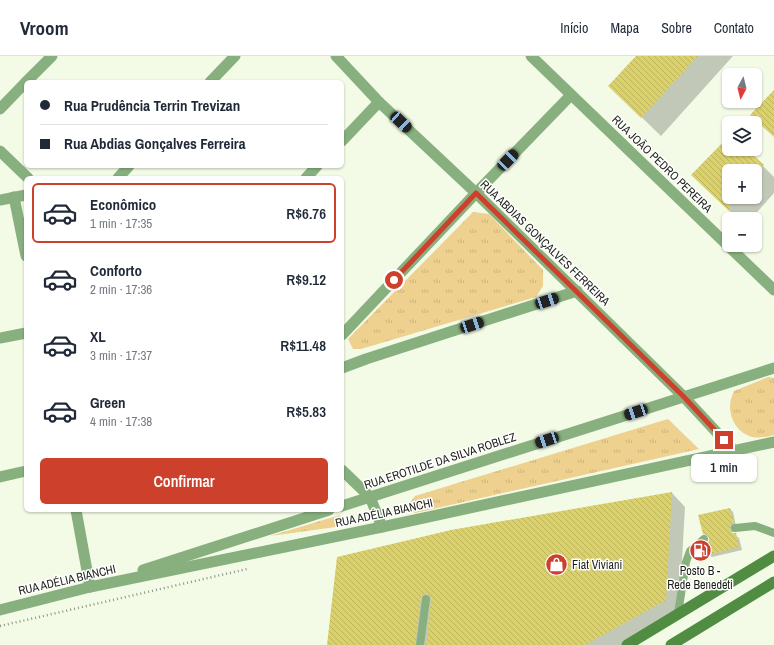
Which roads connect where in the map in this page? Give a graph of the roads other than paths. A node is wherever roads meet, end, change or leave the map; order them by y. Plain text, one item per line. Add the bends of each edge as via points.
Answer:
1 (52, 56) edge
2 (234, 56) edge
3 (336, 56) edge
4 (531, 56) edge
5 (28, 80) edge
6 (212, 80) edge
7 (24, 84) edge
8 (571, 95) junction
9 (379, 102) junction
10 (0, 109) edge
11 (344, 139) edge
12 (0, 151) edge
13 (127, 168) edge
14 (316, 168) edge
15 (26, 176) edge
16 (120, 176) edge
17 (308, 176) edge
18 (476, 193) junction
19 (24, 195) edge
20 (14, 197) junction
21 (0, 200) edge
22 (24, 246) edge
23 (774, 290) edge
24 (577, 291) junction
25 (24, 333) edge
26 (344, 333) edge
27 (0, 338) edge
28 (344, 367) edge
29 (774, 368) edge
30 (684, 397) junction
31 (774, 442) edge
32 (734, 451) junction
33 (24, 471) edge
34 (344, 472) edge
35 (0, 477) edge
36 (370, 497) junction
37 (344, 505) edge
38 (76, 512) edge
39 (322, 512) edge
40 (382, 527) junction
41 (735, 528) dead end
42 (774, 533) edge
43 (704, 539) dead end
44 (774, 556) edge
45 (774, 582) edge
46 (90, 587) junction
47 (426, 599) dead end
48 (0, 610) edge
49 (678, 614) junction
50 (420, 645) edge
51 (627, 645) edge
52 (671, 645) edge

1 - 5 street
2 - 6 street
3 - 9 street, RUA ABDIAS GONÇALVES FERREIRA
4 - 8 street, RUA JOÃO PEDRO PEREIRA
7 - 10 street
8 - 18 street
8 - 23 street, RUA JOÃO PEDRO PEREIRA
9 - 11 street
9 - 18 street, RUA ABDIAS GONÇALVES FERREIRA
12 - 15 street
13 - 16 street
14 - 17 street
18 - 24 street, RUA ABDIAS GONÇALVES FERREIRA
18 - 26 street
19 - 20 street
20 - 21 street
20 - 22 street
24 - 28 street
24 - 30 street, RUA ABDIAS GONÇALVES FERREIRA
25 - 27 street
29 - 30 street, RUA EROTILDE DA SILVA ROBLEZ
30 - 32 street, RUA ABDIAS GONÇALVES FERREIRA
30 - 36 street, RUA EROTILDE DA SILVA ROBLEZ
31 - 32 street, RUA ADÉLIA BIANCHI
32 - 40 street, RUA ADÉLIA BIANCHI
33 - 35 street
34 - 36 street
36 - 37 street, RUA EROTILDE DA SILVA ROBLEZ
36 - 40 street
38 - 46 street
39 - 46 street
40 - 46 street, RUA ADÉLIA BIANCHI
41 - 42 lane via 755,526
43 - 49 lane via 690,551 686,562
44 - 49 main road
45 - 52 main road
46 - 48 street, RUA ADÉLIA BIANCHI
47 - 50 lane
49 - 51 main road

